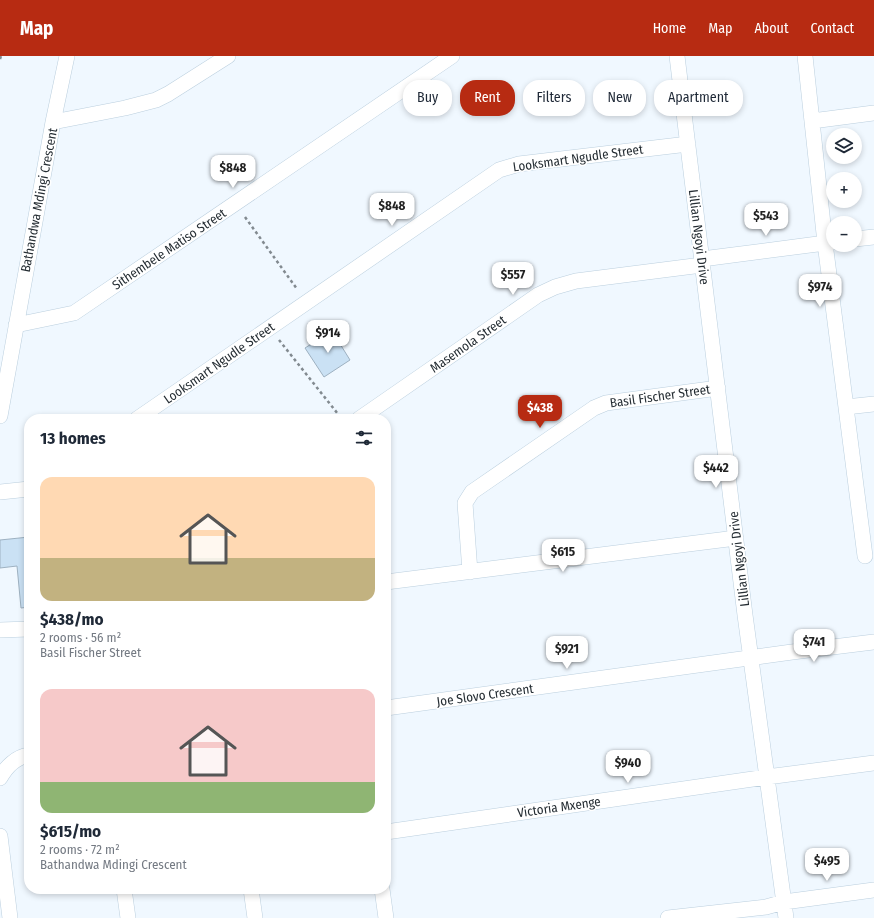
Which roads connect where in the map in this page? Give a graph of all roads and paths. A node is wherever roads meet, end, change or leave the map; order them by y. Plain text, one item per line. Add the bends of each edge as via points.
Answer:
1 (67, 56) edge
2 (228, 56) edge
3 (452, 56) edge
4 (677, 56) edge
5 (805, 56) edge
6 (874, 113) edge
7 (812, 121) junction
8 (53, 122) junction
9 (688, 144) junction
10 (236, 203) junction
11 (826, 221) edge
12 (874, 237) edge
13 (862, 239) edge
14 (826, 243) edge
15 (830, 252) edge
16 (702, 262) junction
17 (306, 302) junction
18 (16, 326) junction
19 (271, 327) junction
20 (718, 388) junction
21 (874, 404) edge
22 (846, 407) junction
23 (144, 414) edge
24 (339, 414) edge
25 (366, 414) edge
26 (0, 416) edge
27 (24, 490) edge
28 (0, 492) edge
29 (736, 538) junction
30 (865, 556) dead end
31 (470, 572) junction
32 (391, 581) edge
33 (24, 629) edge
34 (0, 630) edge
35 (874, 642) edge
36 (751, 658) junction
37 (391, 707) edge
38 (24, 757) edge
39 (874, 763) edge
40 (767, 777) junction
41 (0, 778) edge
42 (391, 831) edge
43 (0, 836) edge
44 (874, 890) edge
45 (125, 894) edge
46 (252, 894) edge
47 (383, 894) edge
48 (784, 902) junction
49 (10, 918) edge
50 (128, 918) edge
51 (255, 918) edge
52 (386, 918) edge
53 (668, 918) edge
54 (786, 918) edge

1 - 8 street
2 - 8 street, Bathandwa Mdingi Crescent via 156,100
3 - 10 street, Sithembele Matiso Street
4 - 9 street, Lillian Ngoyi Drive
5 - 7 street
6 - 7 street
7 - 11 street
8 - 18 street, Bathandwa Mdingi Crescent
9 - 16 street, Lillian Ngoyi Drive
9 - 17 street, Looksmart Ngudle Street via 519,164 499,170
10 - 17 path
10 - 18 street, Sithembele Matiso Street via 74,313
12 - 13 street
14 - 16 street, Masemola Street
15 - 22 street
16 - 20 street, Lillian Ngoyi Drive
16 - 25 street, Masemola Street via 576,281 555,287 538,295
17 - 19 street, Looksmart Ngudle Street
18 - 26 street, Bathandwa Mdingi Crescent
19 - 23 street, Looksmart Ngudle Street
19 - 24 path
20 - 29 street, Lillian Ngoyi Drive
20 - 31 street, Basil Fischer Street via 606,403 594,408 472,492 465,503
21 - 22 street
22 - 30 street
27 - 28 street
29 - 31 street
29 - 36 street, Lillian Ngoyi Drive
31 - 32 street
33 - 34 street
35 - 36 street, Joe Slovo Crescent
36 - 37 street, Joe Slovo Crescent
36 - 40 street, Lillian Ngoyi Drive
38 - 41 street via 4,770
39 - 40 street, Victoria Mxenge
40 - 42 street, Victoria Mxenge
40 - 48 street, Lillian Ngoyi Drive
43 - 49 street
44 - 48 street
45 - 50 street
46 - 51 street
47 - 52 street
48 - 53 street via 766,907
48 - 54 street, Lillian Ngoyi Drive

